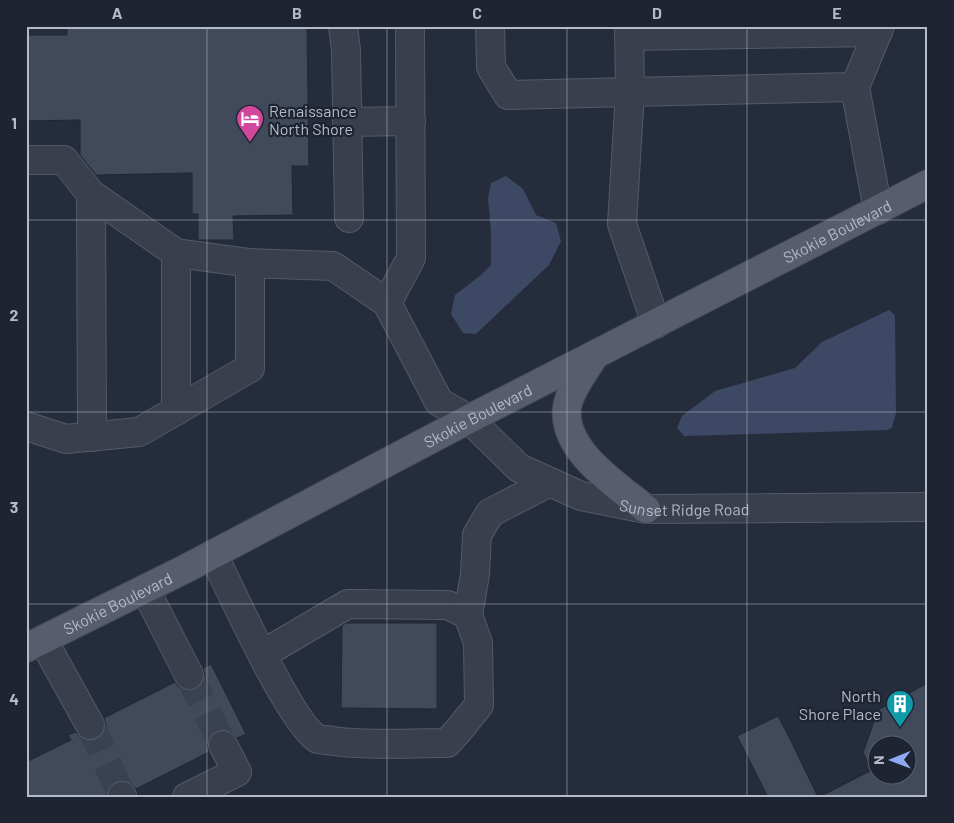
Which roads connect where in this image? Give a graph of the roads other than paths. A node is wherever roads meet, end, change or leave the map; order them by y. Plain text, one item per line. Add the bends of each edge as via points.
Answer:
1 (343, 26) edge
2 (410, 26) edge
3 (490, 26) edge
4 (879, 29) edge
5 (776, 30) edge
6 (629, 31) edge
7 (855, 87) junction
8 (630, 92) junction
9 (411, 121) junction
10 (347, 122) junction
11 (26, 160) edge
12 (928, 184) edge
13 (90, 194) junction
14 (878, 210) junction
15 (349, 218) dead end
16 (176, 253) junction
17 (250, 263) junction
18 (387, 304) junction
19 (656, 324) junction
20 (595, 355) junction
21 (176, 411) junction
22 (469, 419) junction
23 (26, 426) edge
24 (92, 437) junction
25 (550, 482) junction
26 (928, 507) edge
27 (646, 509) junction
28 (213, 554) junction
29 (145, 589) junction
30 (468, 615) junction
31 (34, 644) edge
32 (263, 654) junction
33 (190, 675) tunnel mouth
34 (90, 725) tunnel mouth
35 (223, 745) tunnel mouth
36 (187, 797) edge

1 - 10 street
2 - 9 street
3 - 8 street via 491,67 508,95
4 - 5 street
4 - 7 street
5 - 6 street
6 - 8 street
7 - 8 street
7 - 14 street
8 - 19 street via 622,224
9 - 10 street
9 - 18 street via 411,258
10 - 15 street
11 - 13 street via 64,160
12 - 14 main road, Skokie Boulevard
13 - 16 street
13 - 24 street
14 - 19 main road, Skokie Boulevard
16 - 17 street
16 - 21 street
17 - 18 street via 333,266
17 - 21 street via 250,368
18 - 22 street, Sunset Ridge Road via 439,402
19 - 20 main road, Skokie Boulevard
20 - 22 main road, Skokie Boulevard
20 - 27 main road via 570,396 567,408 572,440 611,481
21 - 24 street via 139,432
22 - 25 street, Sunset Ridge Road via 519,468
22 - 28 main road, Skokie Boulevard
23 - 24 street via 66,439
25 - 27 street, Sunset Ridge Road via 581,496
25 - 30 street via 490,513 477,535
26 - 27 street, Sunset Ridge Road
28 - 29 main road, Skokie Boulevard
28 - 32 street
29 - 31 main road, Skokie Boulevard
29 - 33 street
30 - 32 street via 448,604 348,604
30 - 32 street via 478,643 479,705 447,743 357,744 318,738 302,724
31 - 34 street
35 - 36 street via 237,772

